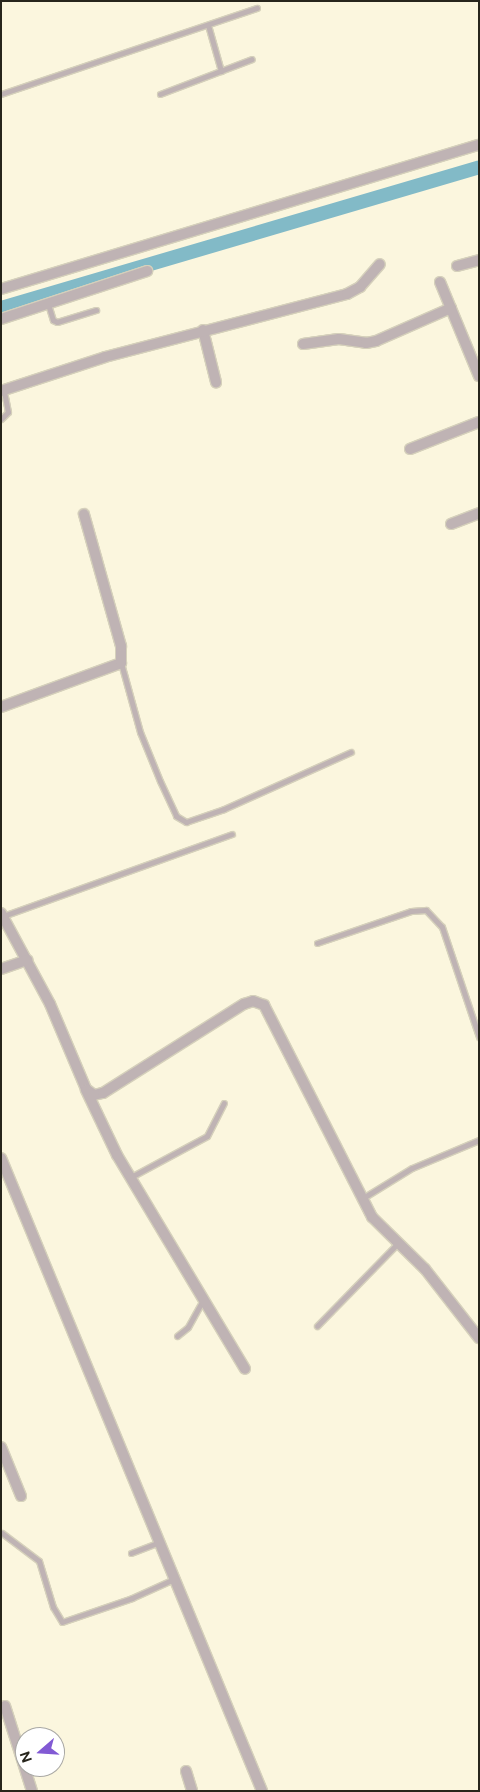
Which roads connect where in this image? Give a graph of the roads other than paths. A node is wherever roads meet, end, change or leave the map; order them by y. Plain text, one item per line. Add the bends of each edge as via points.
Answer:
1 (258, 8) dead end
2 (208, 25) junction
3 (252, 59) dead end
4 (221, 71) junction
5 (1, 94) edge
6 (160, 94) dead end
7 (479, 145) edge
8 (479, 260) edge
9 (380, 264) dead end
10 (457, 266) dead end
11 (147, 271) dead end
12 (440, 282) dead end
13 (1, 289) edge
14 (48, 303) junction
15 (451, 308) junction
16 (96, 310) dead end
17 (1, 319) edge
18 (203, 330) junction
19 (303, 344) dead end
20 (479, 376) edge
21 (216, 382) dead end
22 (2, 391) edge
23 (1, 419) edge
24 (479, 422) edge
25 (410, 450) dead end
26 (479, 513) edge
27 (84, 514) dead end
28 (451, 524) dead end
29 (121, 664) junction
30 (1, 707) edge
31 (351, 752) dead end
32 (232, 834) dead end
33 (2, 915) edge
34 (317, 943) dead end
35 (27, 960) junction
36 (1, 969) edge
37 (479, 1037) edge
38 (86, 1090) junction
39 (224, 1103) dead end
40 (479, 1140) edge
41 (1, 1158) edge
42 (131, 1177) junction
43 (362, 1198) junction
44 (400, 1242) junction
45 (204, 1297) junction
46 (317, 1326) dead end
47 (177, 1336) dead end
48 (479, 1338) edge
49 (245, 1369) dead end
50 (1, 1447) edge
51 (21, 1496) dead end
52 (2, 1533) edge
53 (159, 1541) junction
54 (131, 1553) dead end
55 (174, 1579) junction
56 (5, 1706) dead end
57 (186, 1770) dead end
58 (32, 1791) edge
59 (192, 1791) edge
60 (262, 1791) edge

1 - 2 lane
2 - 4 lane
2 - 5 lane
3 - 4 lane
4 - 6 lane
7 - 13 street
8 - 10 street
9 - 18 street via 360,286 347,294
11 - 14 street
12 - 15 street
14 - 16 lane via 53,320 57,322
14 - 17 street
15 - 19 street via 376,341 326,339
15 - 20 street
18 - 21 street
18 - 22 street
22 - 23 lane via 8,412
24 - 25 street
26 - 28 street
27 - 29 street via 121,646
29 - 30 street
29 - 31 lane via 140,732 160,781 176,816 186,822 224,809
32 - 33 lane
33 - 35 street
34 - 37 lane via 411,911 426,910 442,927
35 - 36 street
35 - 38 street via 50,1004
38 - 42 street via 94,1111
38 - 43 street via 94,1095 103,1093 222,1016 244,1004 264,1005
39 - 42 lane via 207,1136
40 - 43 lane via 412,1168
41 - 53 street
42 - 45 street
43 - 44 street via 372,1217
44 - 46 lane
44 - 48 street
45 - 47 lane via 188,1327
45 - 49 street
50 - 51 street
52 - 55 lane via 39,1562 53,1607 62,1622 132,1598
53 - 54 lane
53 - 55 street
55 - 60 street
56 - 58 street
57 - 59 street

